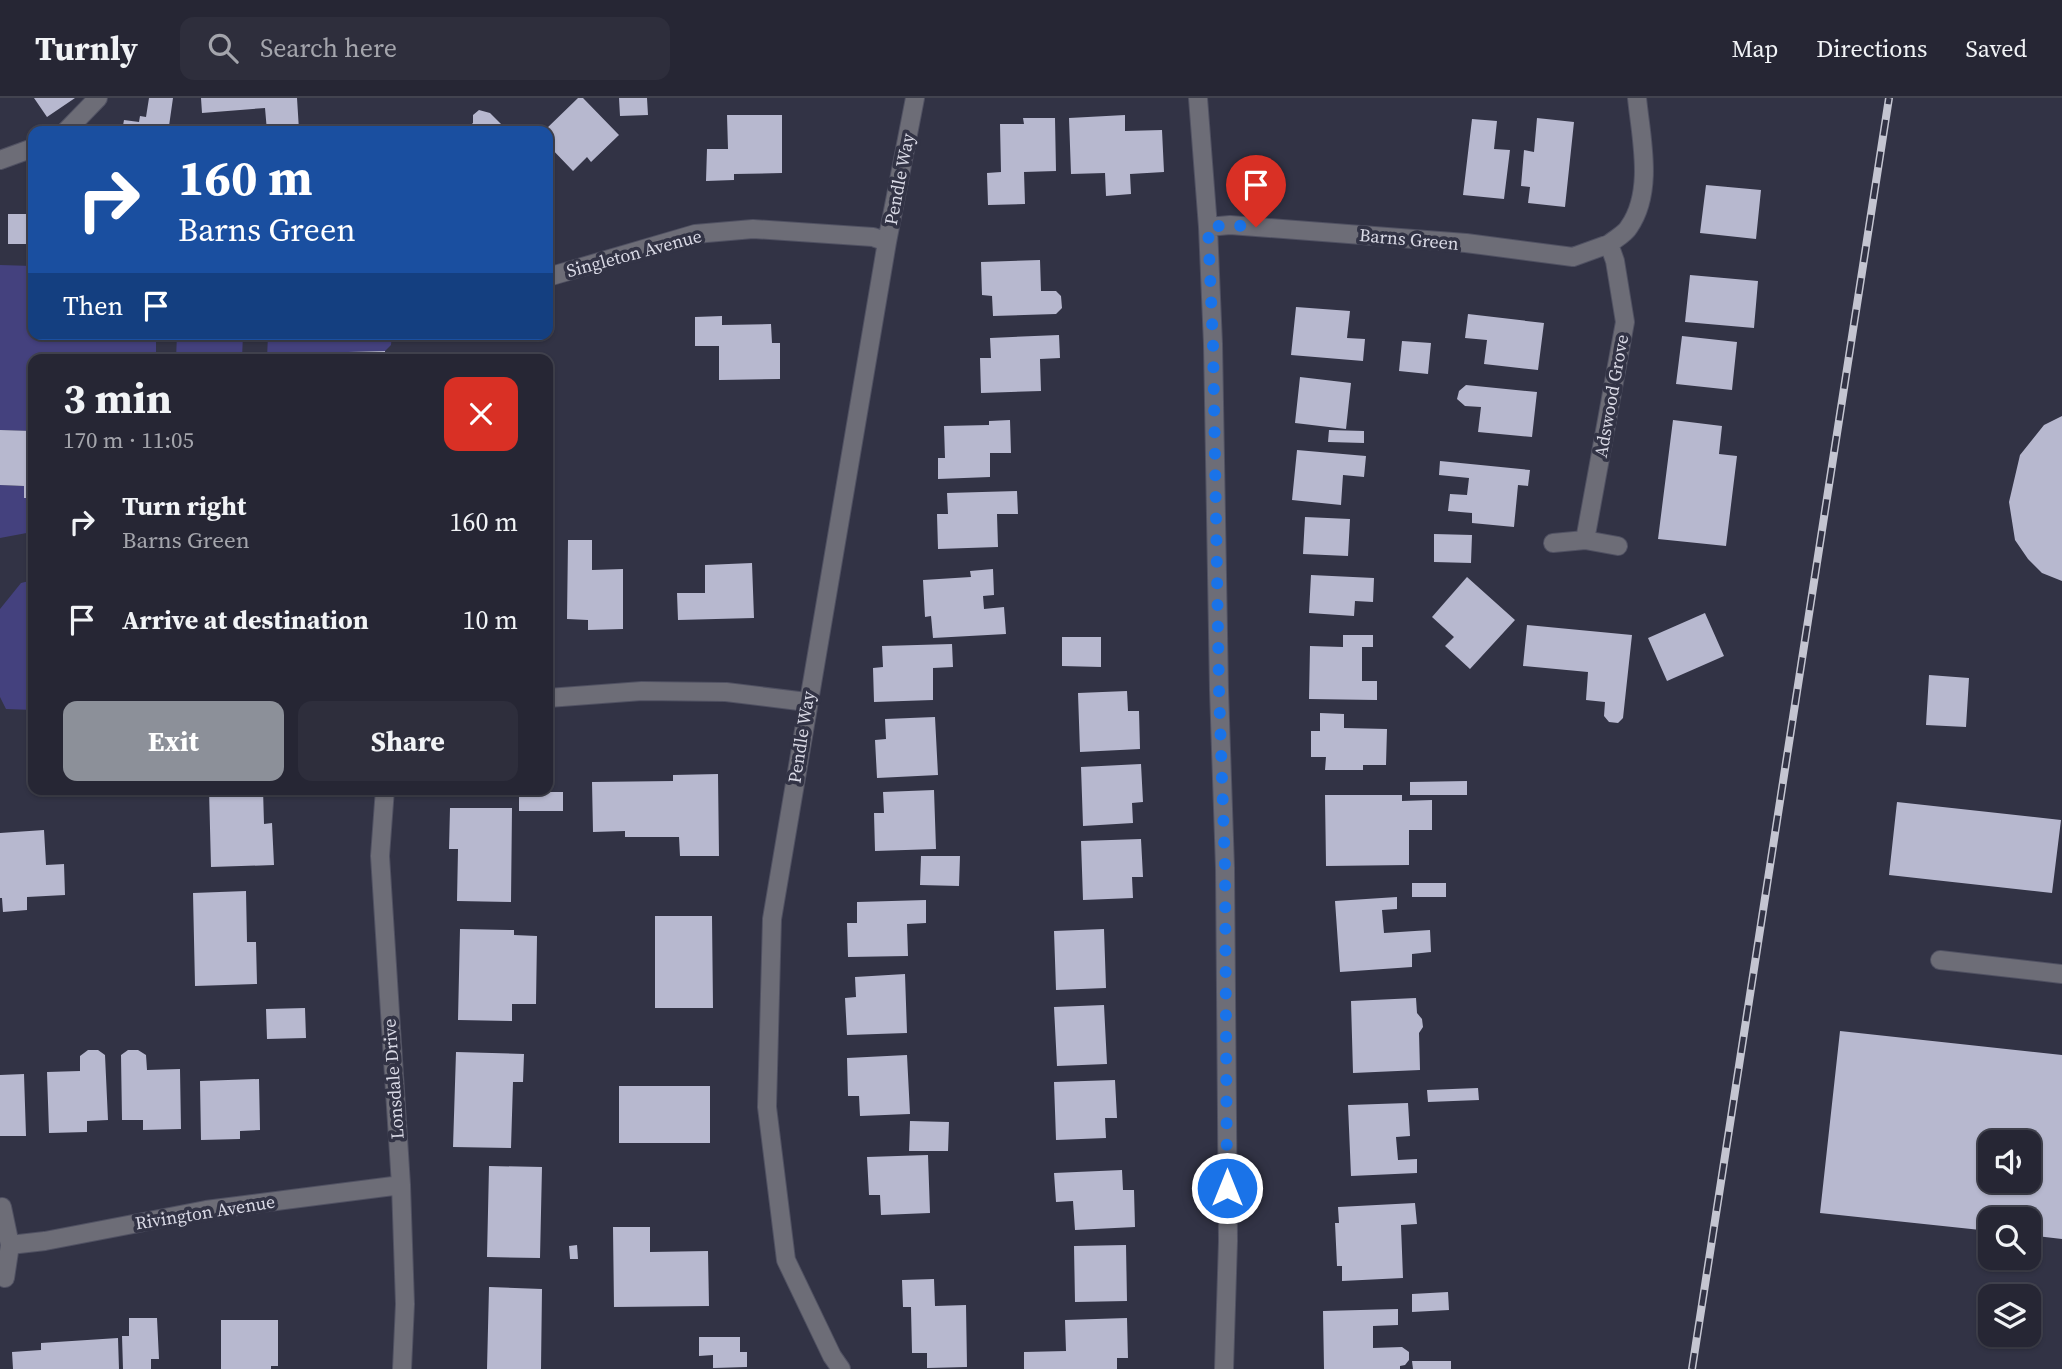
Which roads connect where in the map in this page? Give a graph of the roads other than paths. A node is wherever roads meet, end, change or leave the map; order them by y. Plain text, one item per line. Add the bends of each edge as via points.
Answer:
1 (98, 98) edge
2 (915, 98) edge
3 (1198, 98) edge
4 (1637, 98) edge
5 (71, 126) edge
6 (28, 150) edge
7 (0, 160) edge
8 (1208, 227) junction
9 (887, 242) junction
10 (1609, 244) junction
11 (553, 276) edge
12 (1585, 540) junction
13 (1553, 543) dead end
14 (1619, 546) dead end
15 (553, 698) edge
16 (807, 702) junction
17 (385, 795) edge
18 (1940, 960) dead end
19 (2062, 974) edge
20 (401, 1185) junction
21 (2, 1207) dead end
22 (10, 1245) junction
23 (5, 1278) dead end
24 (402, 1369) edge
25 (841, 1369) edge
26 (1224, 1369) edge

1 - 5 street
2 - 9 street, Pendle Way
3 - 8 street
4 - 10 street via 1643,162 1641,204 1629,228
6 - 7 street
8 - 10 street, Barns Green via 1466,243 1573,257
8 - 26 street via 1225,868 1228,1241
9 - 11 street, Singleton Avenue via 873,237 753,229 695,234
9 - 16 street, Pendle Way
10 - 12 street, Adswood Grove via 1625,322
12 - 13 street
12 - 14 street
15 - 16 street via 642,691 714,692
16 - 25 street, Pendle Way via 772,919 767,1107 786,1261
17 - 20 street, Lonsdale Drive via 380,856
18 - 19 street
20 - 22 street, Rivington Avenue via 206,1209
20 - 24 street, Lonsdale Drive
21 - 22 street
22 - 23 street

